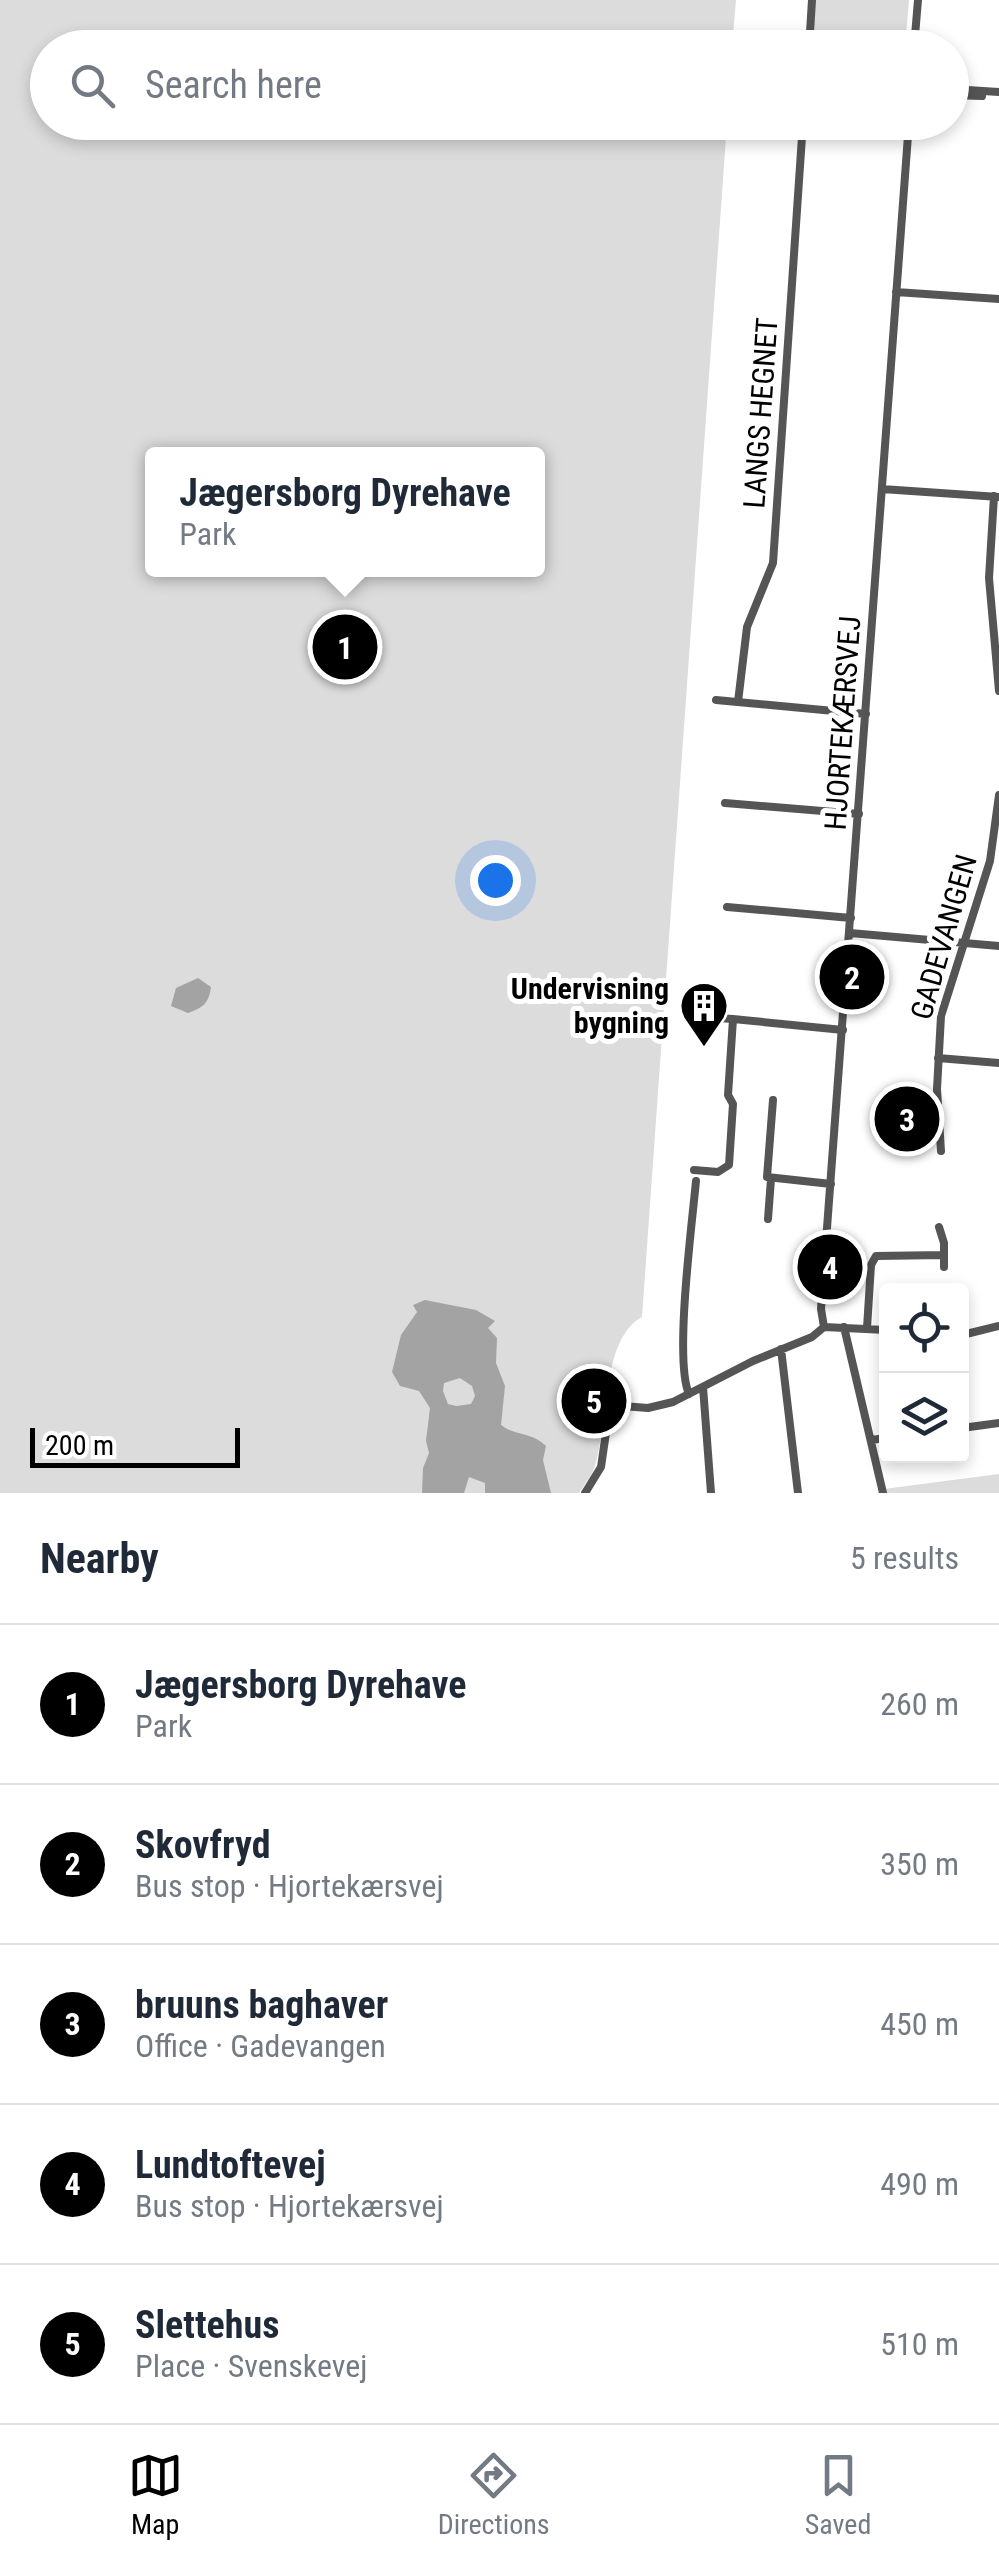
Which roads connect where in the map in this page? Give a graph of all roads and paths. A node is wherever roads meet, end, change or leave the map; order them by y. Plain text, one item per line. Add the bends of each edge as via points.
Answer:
1 (812, 0) edge
2 (918, 0) edge
3 (810, 30) edge
4 (916, 30) edge
5 (969, 93) edge
6 (999, 94) edge
7 (803, 140) edge
8 (908, 140) edge
9 (896, 292) junction
10 (999, 300) edge
11 (882, 489) junction
12 (996, 497) edge
13 (999, 691) edge
14 (716, 700) dead end
15 (738, 702) junction
16 (866, 714) junction
17 (999, 795) edge
18 (725, 803) dead end
19 (859, 814) junction
20 (727, 907) dead end
21 (851, 918) junction
22 (850, 933) junction
23 (965, 943) junction
24 (999, 946) edge
25 (702, 1017) dead end
26 (733, 1020) junction
27 (842, 1030) junction
28 (938, 1058) junction
29 (999, 1063) edge
30 (772, 1100) dead end
31 (941, 1151) dead end
32 (694, 1170) dead end
33 (771, 1179) junction
34 (696, 1181) dead end
35 (831, 1184) junction
36 (768, 1220) dead end
37 (939, 1228) dead end
38 (944, 1255) junction
39 (944, 1267) dead end
40 (999, 1326) edge
41 (824, 1327) junction
42 (844, 1328) junction
43 (868, 1328) junction
44 (879, 1329) edge
45 (969, 1333) edge
46 (781, 1349) junction
47 (703, 1388) junction
48 (689, 1394) junction
49 (999, 1422) edge
50 (969, 1427) edge
51 (879, 1439) edge
52 (870, 1440) junction
53 (585, 1493) edge
54 (711, 1493) edge
55 (798, 1493) edge
56 (883, 1493) edge

1 - 3 street
2 - 4 street
5 - 6 street
7 - 15 street, LANGS HEGNET via 773,563 747,627
8 - 9 street, HJORTEKÆRSVEJ
9 - 10 street
9 - 11 street, HJORTEKÆRSVEJ
11 - 12 street
11 - 16 street, HJORTEKÆRSVEJ
12 - 13 street via 989,578
14 - 15 street
15 - 16 street
16 - 19 street, HJORTEKÆRSVEJ
17 - 23 street, GADEVANGEN via 990,861
18 - 19 street
19 - 21 street, HJORTEKÆRSVEJ
20 - 21 street
21 - 22 street, HJORTEKÆRSVEJ
22 - 23 street
22 - 27 street, HJORTEKÆRSVEJ
23 - 24 street
23 - 28 street, GADEVANGEN via 945,1000
25 - 26 street
26 - 27 street
26 - 32 street via 729,1164 718,1172
27 - 35 street, HJORTEKÆRSVEJ
28 - 29 street
28 - 31 street, GADEVANGEN
30 - 33 street
33 - 35 street
33 - 36 street
34 - 48 street via 685,1322
35 - 41 street, HJORTEKÆRSVEJ
37 - 38 street
38 - 39 street
38 - 43 street via 873,1260
40 - 45 street
41 - 42 street
41 - 46 street
42 - 43 street
42 - 52 street
43 - 44 street
46 - 47 street
46 - 55 street
47 - 48 street
47 - 54 street
48 - 53 street via 660,1406 610,1405 600,1467
49 - 50 street
51 - 52 street
52 - 56 street

